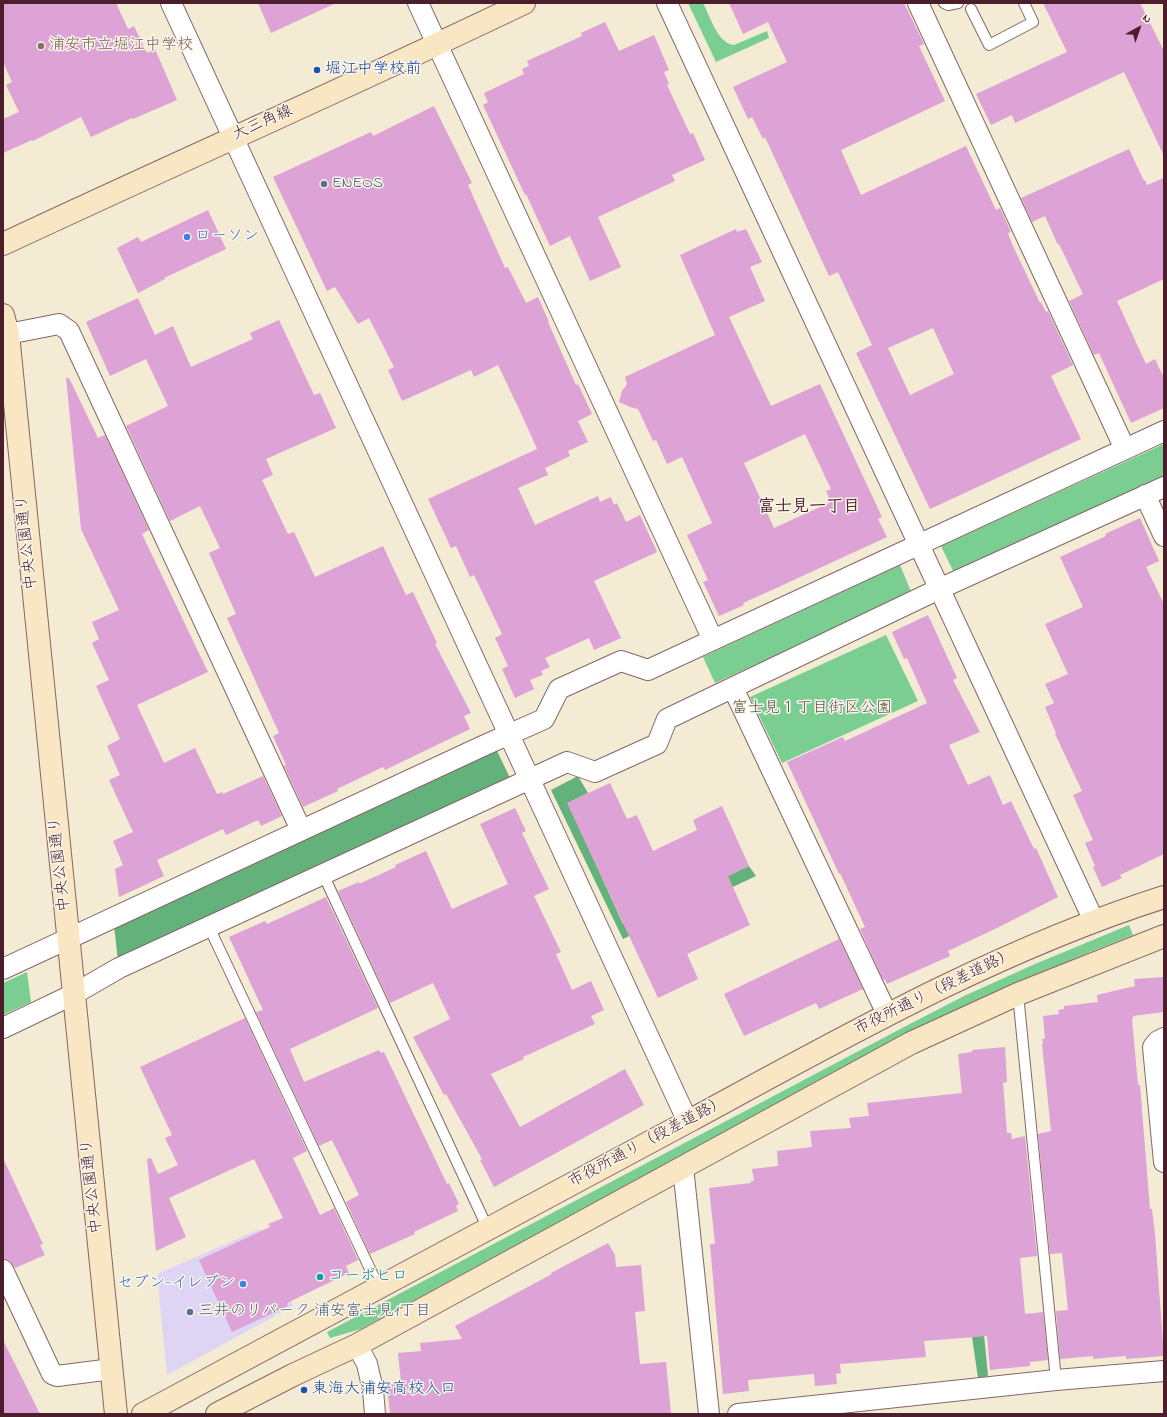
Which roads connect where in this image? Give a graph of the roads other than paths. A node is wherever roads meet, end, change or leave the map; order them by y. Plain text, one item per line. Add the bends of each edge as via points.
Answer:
1 (171, 3) edge
2 (418, 3) edge
3 (524, 3) edge
4 (667, 3) edge
5 (918, 3) edge
6 (944, 3) edge
7 (958, 3) edge
8 (1024, 3) edge
9 (971, 9) dead end
10 (437, 45) junction
11 (233, 137) junction
12 (3, 244) edge
13 (5, 324) edge
14 (1164, 431) edge
15 (1125, 449) junction
16 (1164, 487) edge
17 (1145, 496) junction
18 (1164, 536) edge
19 (919, 545) junction
20 (939, 590) junction
21 (713, 640) junction
22 (733, 688) junction
23 (509, 735) junction
24 (529, 779) junction
25 (301, 830) junction
26 (323, 874) junction
27 (1164, 897) edge
28 (1094, 921) junction
29 (209, 926) junction
30 (1164, 936) edge
31 (68, 938) junction
32 (3, 969) edge
33 (74, 994) junction
34 (1018, 994) junction
35 (887, 1014) junction
36 (3, 1028) edge
37 (1164, 1038) edge
38 (688, 1122) junction
39 (1164, 1162) edge
40 (683, 1167) junction
41 (488, 1229) junction
42 (3, 1270) edge
43 (379, 1288) junction
44 (357, 1345) junction
45 (112, 1370) junction
46 (1164, 1371) edge
47 (1056, 1380) junction
48 (116, 1414) edge
49 (143, 1414) edge
50 (217, 1414) edge
51 (375, 1414) edge
52 (709, 1414) edge
53 (738, 1414) edge

1 - 11 street
2 - 10 street
3 - 10 street, 大三角線
4 - 19 street
5 - 15 street
6 - 7 lane via 948,6
8 - 9 lane via 1033,22 989,45
10 - 11 street, 大三角線
10 - 21 street
11 - 12 street, 大三角線
11 - 23 street
13 - 25 street via 59,324 69,331
13 - 31 street, 中央公園通り
14 - 15 street
15 - 19 street
16 - 17 street
17 - 18 street
17 - 20 street
19 - 20 street
19 - 21 street
20 - 22 street
20 - 28 street
21 - 23 street via 648,670 621,661 558,690 544,719
22 - 24 street via 667,719 657,744 595,772 567,762
22 - 35 street
23 - 24 street
23 - 25 street
24 - 26 street
24 - 38 street
25 - 31 street
26 - 29 street
26 - 41 lane
27 - 28 street, 市役所通り（段差道路）
28 - 35 street, 市役所通り（段差道路） via 1012,955
29 - 33 street via 112,972
29 - 43 lane
30 - 34 street
31 - 32 street
31 - 33 street, 中央公園通り
33 - 36 street
33 - 45 street, 中央公園通り
34 - 40 street via 911,1043
34 - 47 lane
35 - 38 street, 市役所通り（段差道路）
37 - 39 street via 1153,1047
38 - 41 street, 市役所通り（段差道路）
40 - 44 street
40 - 52 street
41 - 43 street, 市役所通り（段差道路）
42 - 45 street via 52,1374 57,1376
43 - 49 street, 市役所通り（段差道路）
44 - 50 street
44 - 51 street via 367,1364
45 - 48 street, 中央公園通り
46 - 47 street
47 - 53 street

